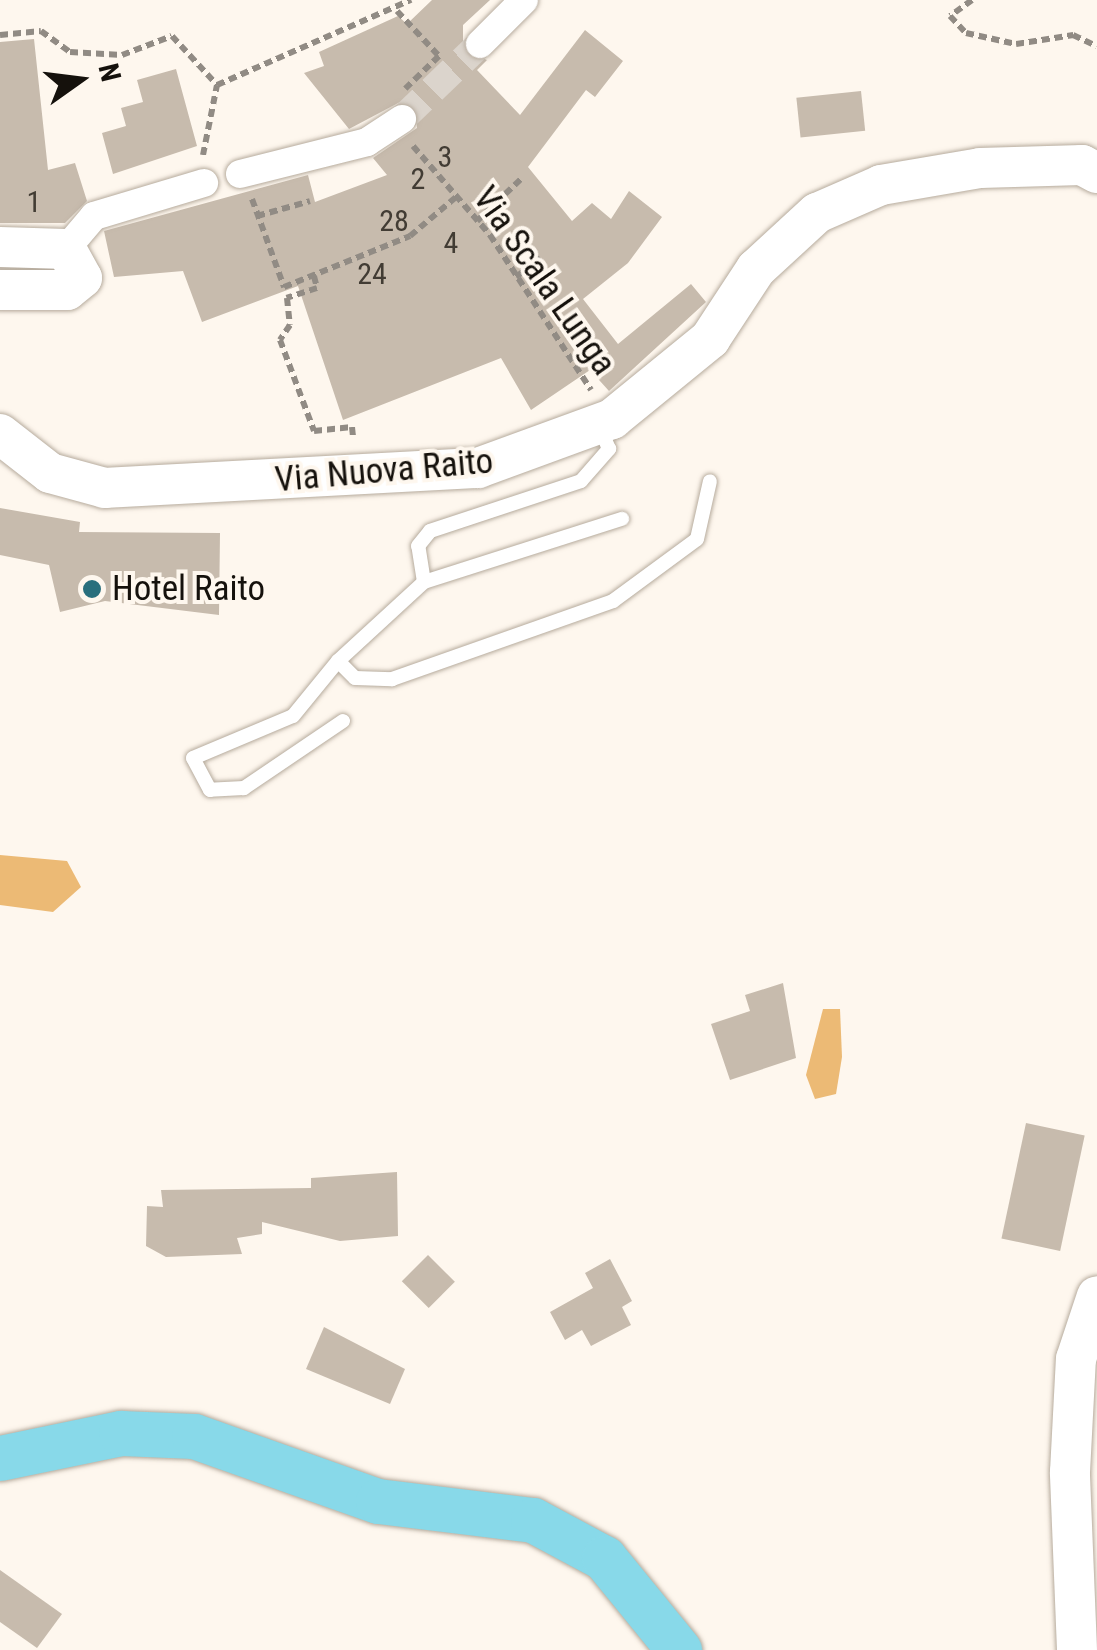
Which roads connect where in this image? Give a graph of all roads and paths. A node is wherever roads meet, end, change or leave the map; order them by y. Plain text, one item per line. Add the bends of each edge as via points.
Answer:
1 (411, 0) edge
2 (524, 0) edge
3 (972, 0) edge
4 (396, 11) junction
5 (0, 35) edge
6 (480, 44) tunnel mouth
7 (1097, 46) edge
8 (217, 85) junction
9 (399, 123) junction
10 (243, 173) joint
11 (1097, 173) edge
12 (521, 178) dead end
13 (201, 184) joint
14 (456, 197) junction
15 (310, 201) dead end
16 (257, 216) junction
17 (477, 221) junction
18 (0, 247) edge
19 (66, 249) junction
20 (540, 258) dead end
21 (314, 276) junction
22 (516, 277) junction
23 (0, 290) edge
24 (606, 423) junction
25 (314, 431) dead end
26 (0, 434) edge
27 (710, 482) dead end
28 (622, 519) dead end
29 (424, 582) junction
30 (338, 661) junction
31 (343, 721) dead end
32 (1097, 1296) edge
33 (0, 1458) edge
34 (1097, 1649) edge
35 (679, 1650) edge
36 (1080, 1650) edge

1 - 4 path
2 - 6 street
3 - 7 path via 950,16 966,33 1016,44 1074,35
4 - 8 path
4 - 9 path via 439,56 388,104
5 - 8 path via 41,31 70,52 122,55 172,36
8 - 13 path
9 - 10 street
9 - 14 path, Via Scala Lunga
10 - 16 path
11 - 24 street, Via Nuova Raito via 1082,166 980,168 881,185 817,213 756,269 710,339
12 - 17 path
13 - 19 street via 94,216
14 - 17 path, Via Scala Lunga
14 - 21 path via 410,236
15 - 16 path
16 - 21 path via 284,286
17 - 22 path, Via Scala Lunga
18 - 19 street
19 - 23 street via 82,278 67,290
20 - 22 path
21 - 25 path via 317,288 286,298 290,326 280,340
22 - 24 path, Via Scala Lunga
24 - 26 street, Via Nuova Raito via 478,468 105,488 50,473
24 - 29 lane via 609,450 580,481 430,530 418,546
27 - 30 lane via 697,539 614,600 392,680 356,678
28 - 29 lane
29 - 30 lane
30 - 31 lane via 293,716 193,758 210,790 244,788
32 - 36 street via 1076,1360 1071,1453
33 - 35 main road via 120,1433 194,1436 378,1501 533,1520 604,1558
34 - 36 street

